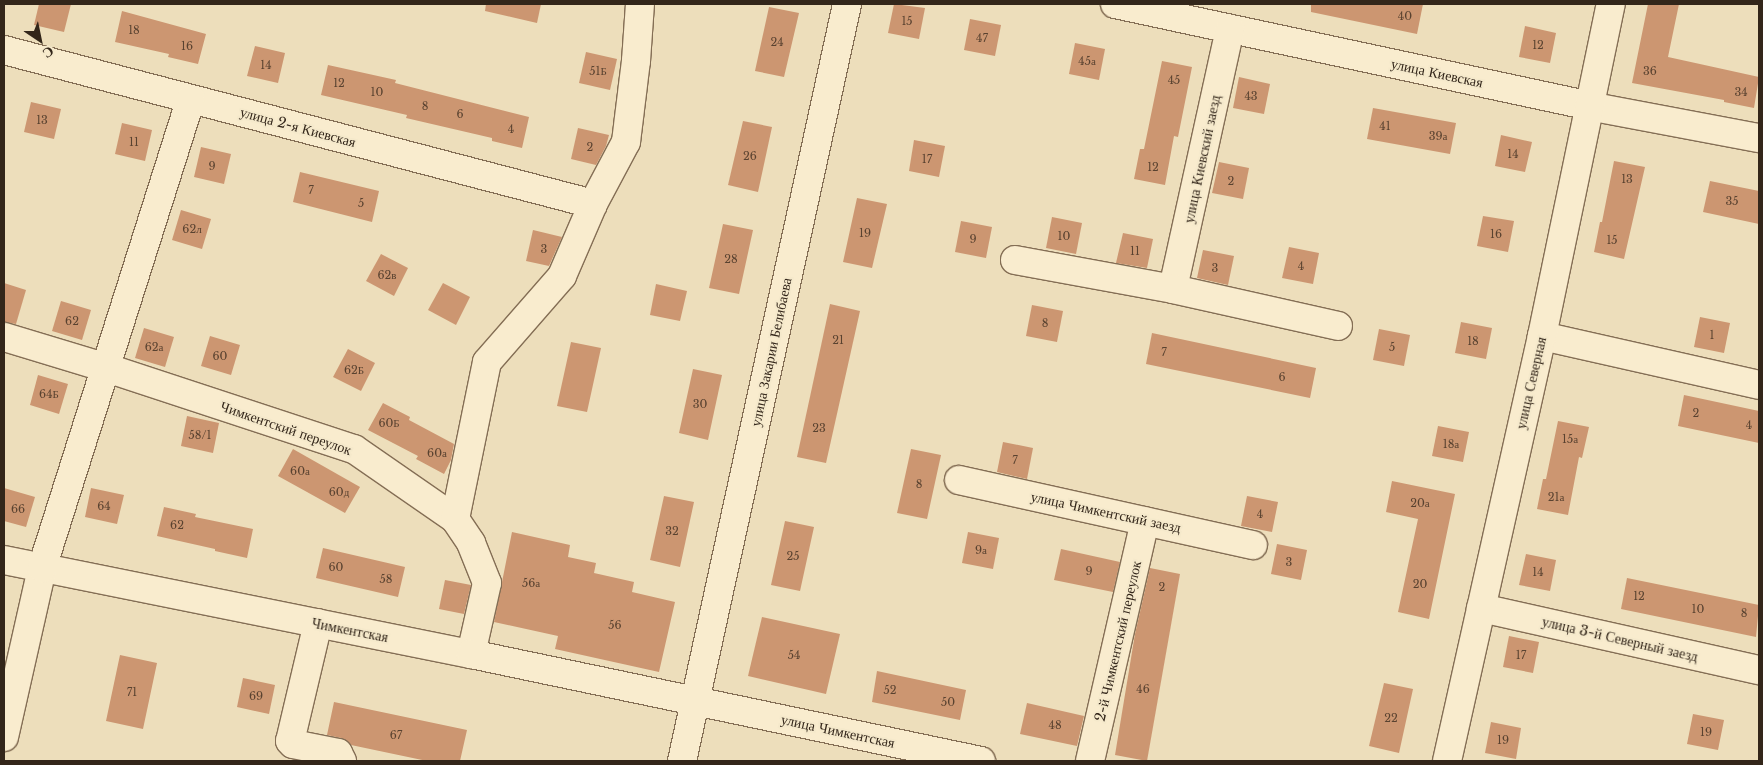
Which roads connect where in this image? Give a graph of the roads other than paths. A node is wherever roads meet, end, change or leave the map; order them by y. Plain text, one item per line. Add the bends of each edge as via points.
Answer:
1 (640, 4) edge
2 (847, 4) edge
3 (1115, 4) edge
4 (1611, 4) edge
5 (1230, 29) junction
6 (4, 50) edge
7 (191, 99) junction
8 (1589, 106) junction
9 (1759, 138) edge
10 (593, 204) junction
11 (1014, 260) dead end
12 (1173, 289) junction
13 (1338, 326) dead end
14 (1542, 336) junction
15 (4, 337) edge
16 (107, 368) junction
17 (1759, 385) edge
18 (959, 480) dead end
19 (455, 519) junction
20 (1145, 521) junction
21 (1253, 545) dead end
22 (4, 560) edge
23 (42, 568) junction
24 (1480, 608) junction
25 (318, 623) junction
26 (471, 654) junction
27 (1759, 670) edge
28 (696, 701) junction
29 (4, 737) edge
30 (946, 758) edge
31 (342, 761) edge
32 (682, 761) edge
33 (980, 761) edge
34 (1090, 761) edge
35 (1447, 761) edge

1 - 10 street via 626,142
2 - 28 street, улица Закарии Белибаева
3 - 5 street, улица Киевская
4 - 8 street, улица Северная
5 - 8 street, улица Киевская
5 - 12 street, улица Киевский заезд
6 - 7 street, улица 2-я Киевская
7 - 10 street, улица 2-я Киевская
7 - 16 street
8 - 9 street, улица Киевская
8 - 14 street, улица Северная
10 - 19 street via 562,276 487,362
11 - 12 street
12 - 13 street
14 - 17 street
14 - 24 street, улица Северная
15 - 16 street, Чимкентский переулок
16 - 19 street, Чимкентский переулок via 354,449
16 - 23 street
18 - 20 street, улица Чимкентский заезд
19 - 26 street, Чимкентский переулок via 471,543 487,583
20 - 21 street, улица Чимкентский заезд
20 - 34 street, 2-й Чимкентский переулок
22 - 23 street, Чимкентская
23 - 25 street, Чимкентская
23 - 29 street
24 - 27 street, улица 3-й Северный заезд
24 - 35 street, улица Северная
25 - 26 street, Чимкентская
25 - 31 street via 290,740 293,744 338,754
26 - 28 street, Чимкентская
28 - 30 street, улица Чимкентская
28 - 32 street, улица Закарии Белибаева
30 - 33 street, улица Чимкентская

